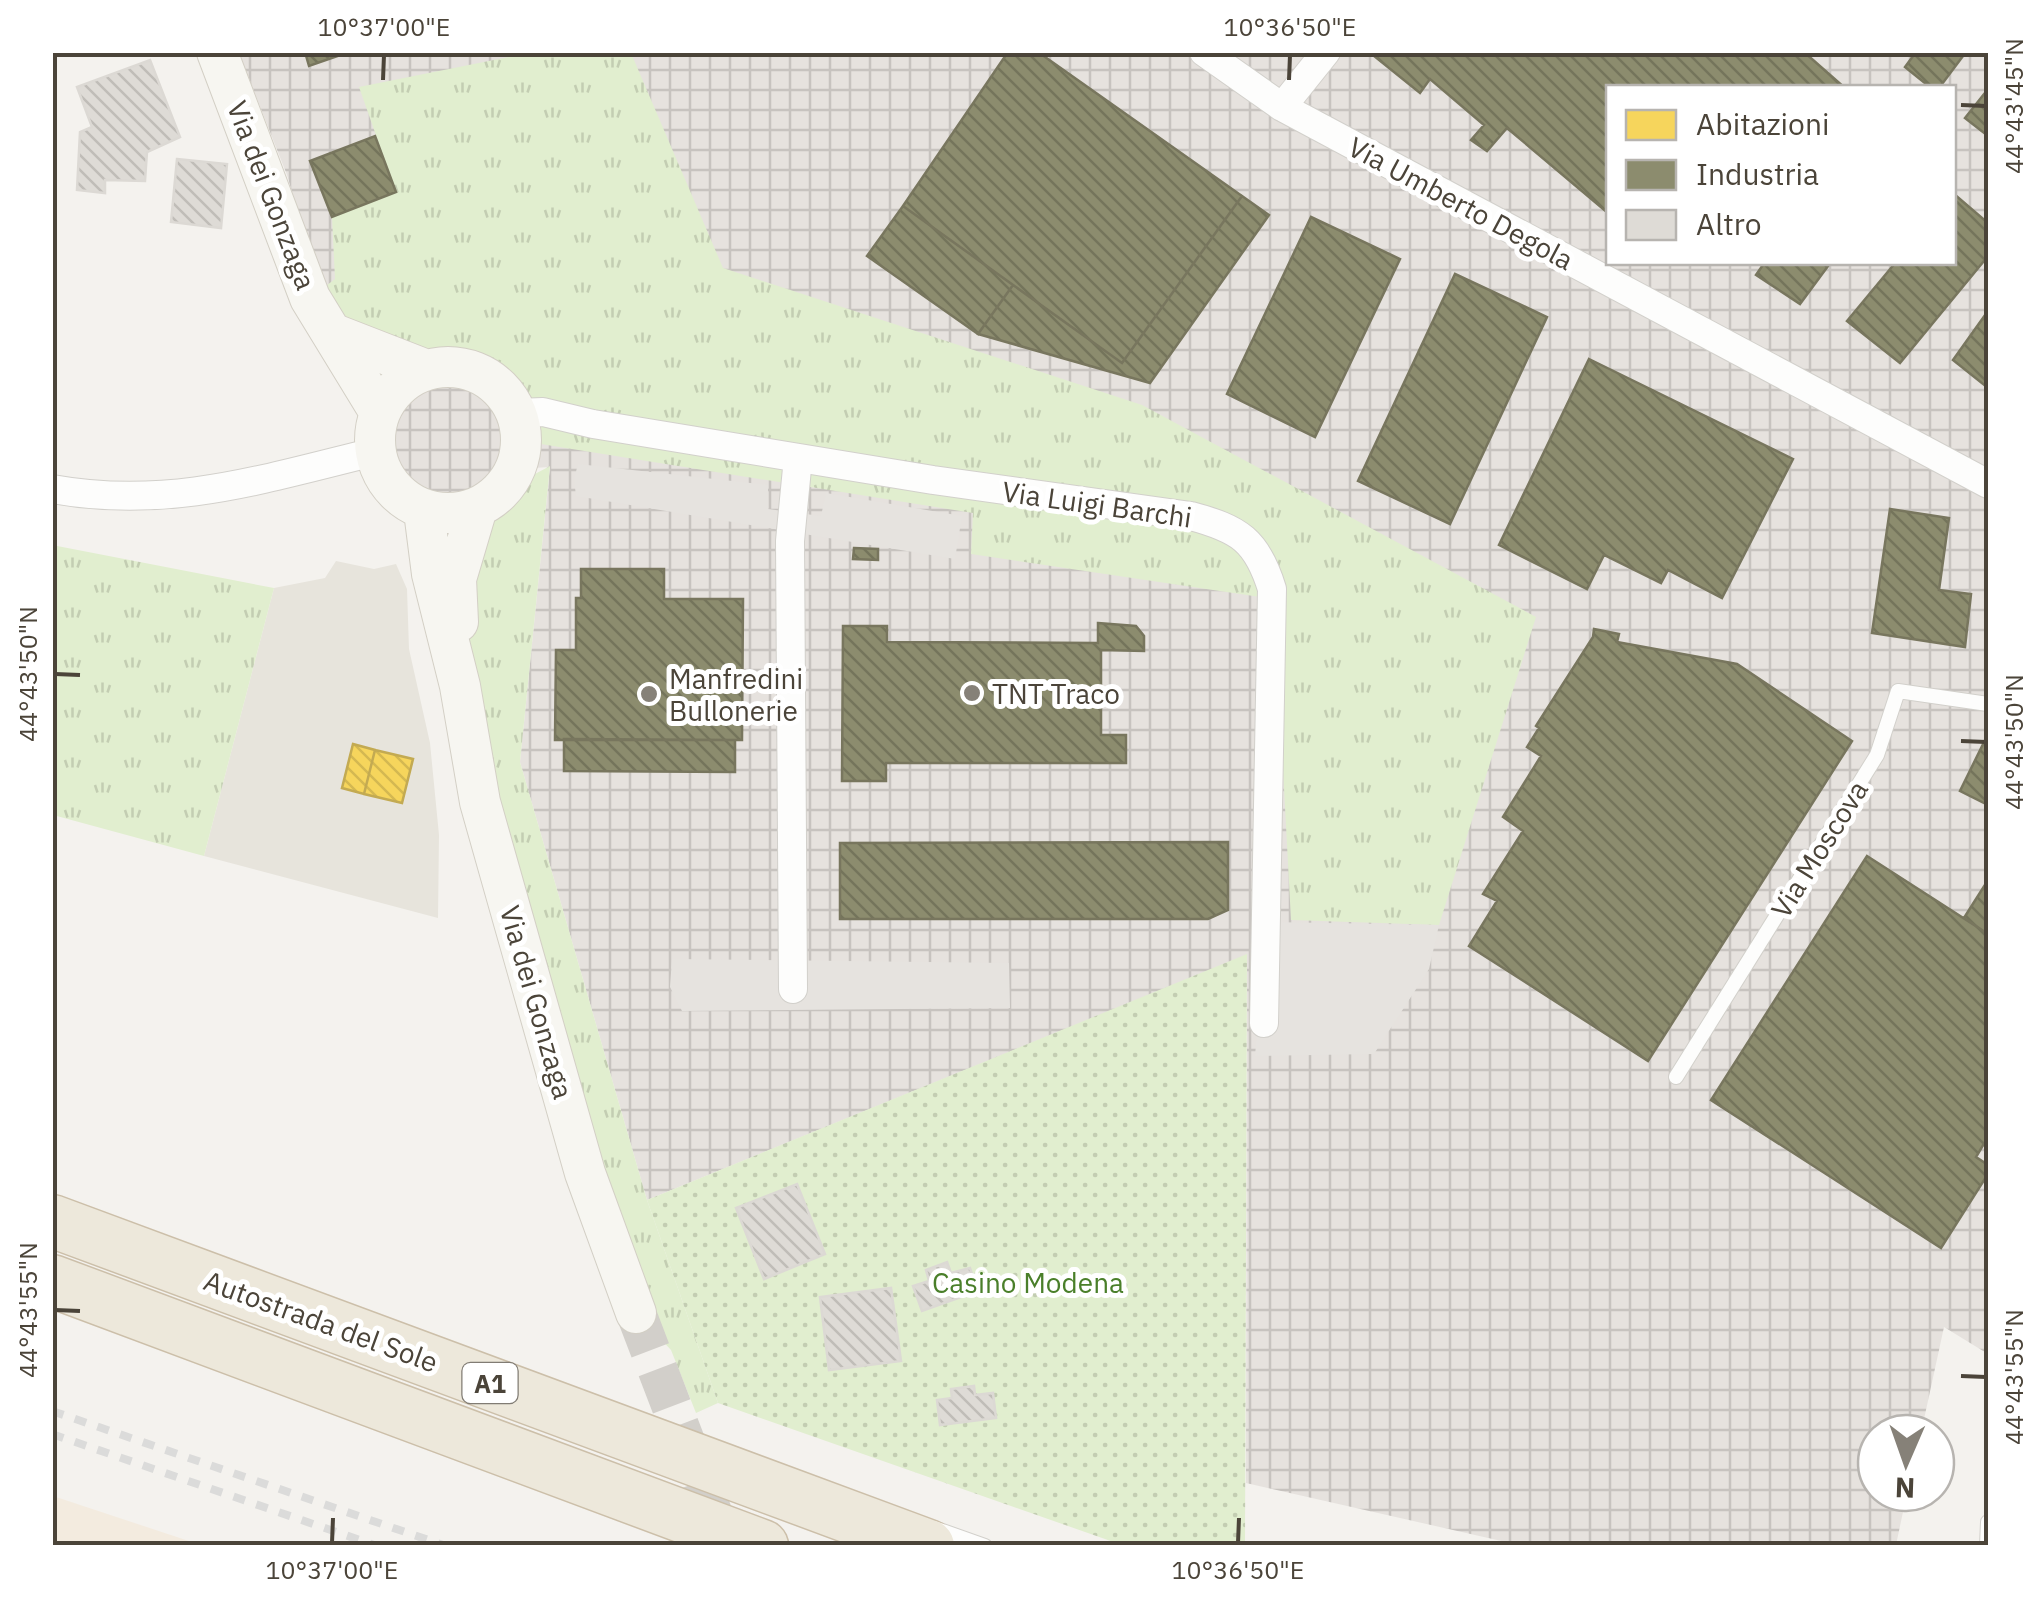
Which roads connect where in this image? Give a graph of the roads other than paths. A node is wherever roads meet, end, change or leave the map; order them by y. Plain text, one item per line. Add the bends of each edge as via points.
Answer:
1 (217, 52) edge
2 (1204, 52) edge
3 (1326, 52) edge
4 (1282, 108) junction
5 (334, 334) junction
6 (424, 369) junction
7 (379, 410) junction
8 (517, 413) junction
9 (374, 452) junction
10 (798, 458) junction
11 (1988, 484) edge
12 (52, 489) edge
13 (478, 508) junction
14 (424, 510) junction
15 (460, 686) junction
16 (1988, 704) edge
17 (793, 989) dead end
18 (1264, 1023) dead end
19 (1676, 1077) dead end
20 (52, 1221) edge
21 (52, 1282) edge
22 (636, 1313) tunnel mouth
23 (1988, 1522) edge
24 (919, 1529) edge
25 (762, 1546) edge
26 (985, 1546) edge
27 (1987, 1546) edge

1 - 5 main road, Via dei Gonzaga via 310,298
2 - 4 street, Via Umberto Degola
3 - 4 street
4 - 11 street, Via Umberto Degola
5 - 6 main road
5 - 7 main road, Via dei Gonzaga
6 - 7 main road via 405,378
6 - 8 main road via 461,366 496,382
7 - 9 main road
8 - 10 street, Via Luigi Barchi via 543,412
8 - 13 main road, Via dei Gonzaga via 522,441 516,468 501,492
9 - 12 street via 199,492 141,498
9 - 14 main road via 389,483
10 - 17 street via 790,541
10 - 18 street, Via Luigi Barchi via 1191,516 1227,526 1262,558 1272,589
13 - 14 main road
13 - 15 main road, Via dei Gonzaga via 456,580
14 - 15 main road, Via dei Gonzaga
15 - 22 main road, Via dei Gonzaga via 480,802 585,1173
16 - 19 lane, Via Moscova via 1898,691 1878,755
20 - 24 highway, Autostrada del Sole / A1 via 845,1516
21 - 25 highway, Autostrada del Sole / A1
23 - 27 lane
24 - 26 lane

